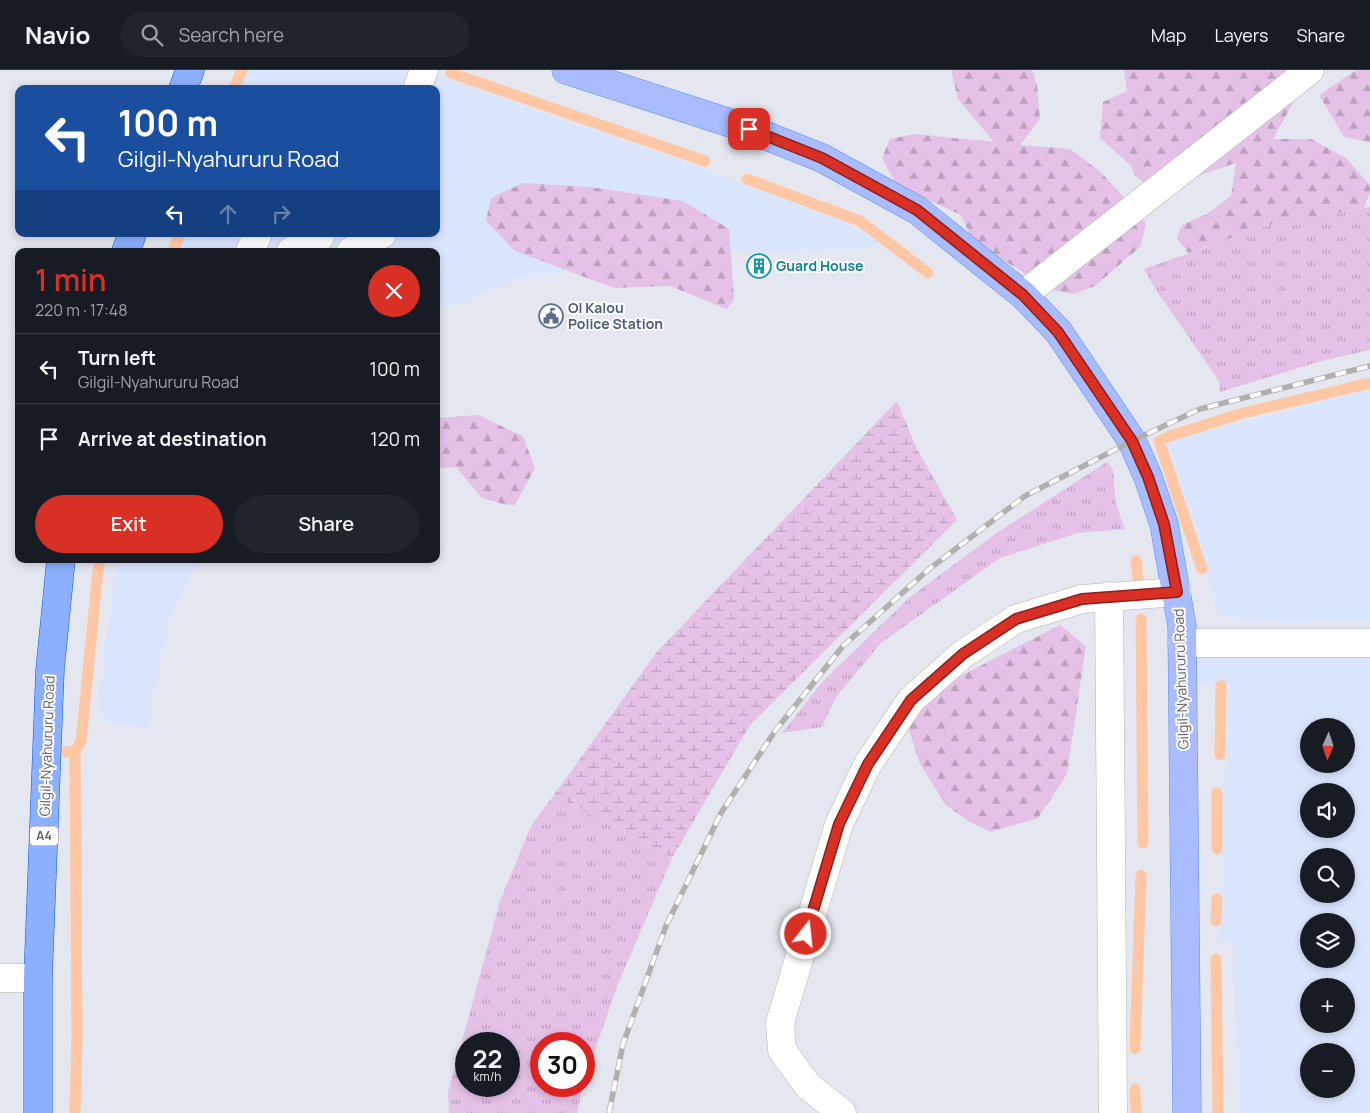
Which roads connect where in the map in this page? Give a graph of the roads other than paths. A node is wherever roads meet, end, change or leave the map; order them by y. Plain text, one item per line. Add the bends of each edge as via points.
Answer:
1 (190, 70) edge
2 (424, 70) edge
3 (566, 70) edge
4 (1310, 70) edge
5 (185, 85) edge
6 (418, 85) edge
7 (377, 237) edge
8 (320, 238) dead end
9 (298, 248) edge
10 (356, 248) edge
11 (1023, 295) junction
12 (61, 563) edge
13 (1177, 592) junction
14 (1109, 596) junction
15 (1182, 643) junction
16 (1370, 643) edge
17 (0, 978) edge
18 (38, 978) junction
19 (38, 1113) edge
20 (842, 1113) edge
21 (1113, 1113) edge
22 (1187, 1113) edge

1 - 5 highway
2 - 6 street
3 - 11 main road, Gilgil-Nyahururu Road via 749,129 822,158 917,210
4 - 11 street
7 - 10 street
8 - 9 street
11 - 13 main road, Gilgil-Nyahururu Road via 1058,332 1132,441 1164,524
12 - 18 highway, Gilgil-Nyahururu Road / A4 via 51,652
13 - 14 street
13 - 15 main road, Gilgil-Nyahururu Road
14 - 20 street via 1082,599 1016,619 963,654 911,700 868,764 839,824 780,1023 782,1050 808,1086
14 - 21 street
15 - 16 street
15 - 22 main road, Gilgil-Nyahururu Road
17 - 18 street
18 - 19 highway, Gilgil-Nyahururu Road / A4

